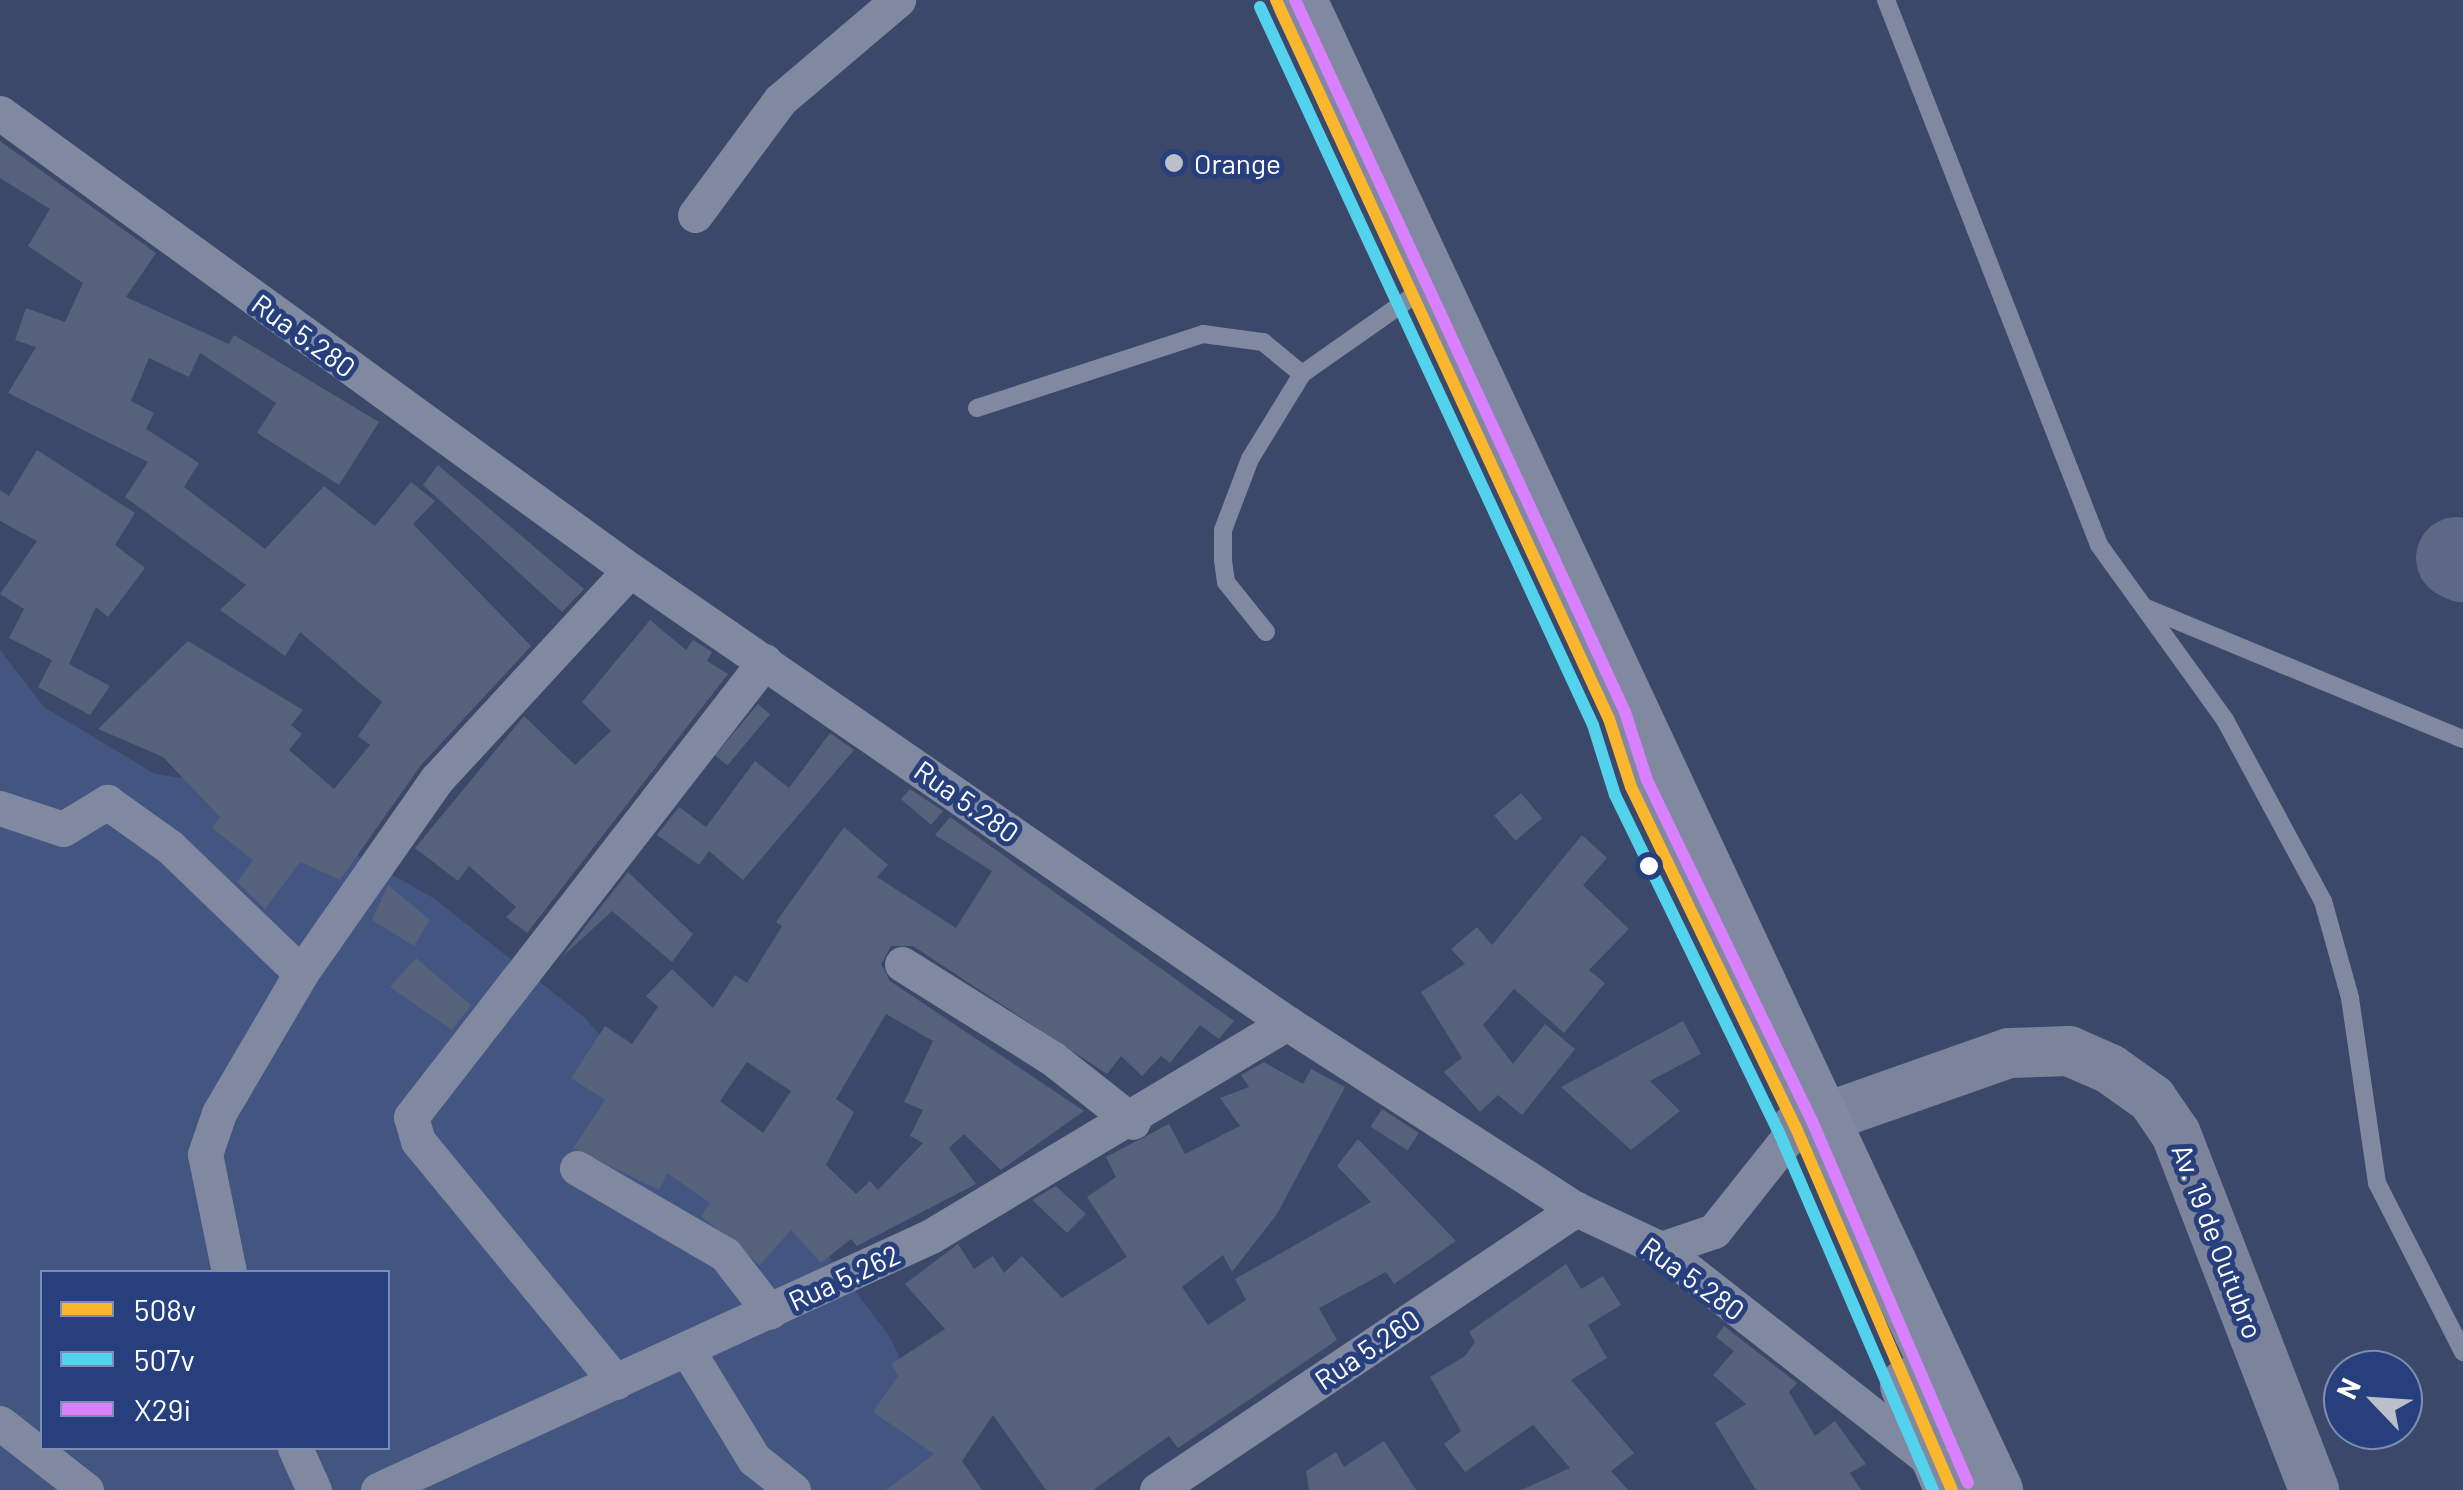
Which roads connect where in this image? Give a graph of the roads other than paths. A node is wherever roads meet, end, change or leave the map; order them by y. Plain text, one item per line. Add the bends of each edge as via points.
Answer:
1 (898, 0) edge
2 (1276, 0) edge
3 (1299, 0) edge
4 (1886, 0) edge
5 (0, 113) edge
6 (695, 216) dead end
7 (1412, 296) junction
8 (1302, 374) junction
9 (978, 408) dead end
10 (630, 570) junction
11 (2143, 606) junction
12 (1266, 632) dead end
13 (765, 661) junction
14 (2463, 739) edge
15 (0, 808) edge
16 (902, 964) dead end
17 (301, 973) junction
18 (1287, 1023) junction
19 (1133, 1122) junction
20 (1812, 1124) junction
21 (577, 1168) dead end
22 (1576, 1209) junction
23 (1661, 1249) junction
24 (230, 1270) edge
25 (770, 1312) junction
26 (688, 1351) junction
27 (2463, 1352) edge
28 (616, 1382) junction
29 (0, 1423) edge
30 (296, 1450) edge
31 (1948, 1480) edge
32 (86, 1490) edge
33 (314, 1490) edge
34 (378, 1490) edge
35 (793, 1490) edge
36 (1158, 1490) edge
37 (1995, 1490) edge
38 (2314, 1490) edge

1 - 6 street via 780,100
2 - 7 highway
3 - 20 highway
4 - 11 lane via 2091,527
5 - 10 street, Rua 5.280
7 - 8 lane
7 - 20 highway via 1609,719 1630,787
8 - 9 lane via 1263,342 1203,334
8 - 12 lane via 1250,459 1223,530 1226,582
10 - 13 street, Rua 5.280
10 - 17 street via 437,779
11 - 14 lane
11 - 27 lane via 2225,720 2323,901 2350,998 2377,1183
13 - 18 street, Rua 5.280
13 - 28 street via 411,1116 418,1140
15 - 17 street via 63,829 107,802 170,847
16 - 19 street via 1052,1058
17 - 24 street via 208,1138
18 - 19 street, Rua 5.262
18 - 22 street, Rua 5.280
19 - 25 street, Rua 5.262
20 - 23 street via 1714,1230
20 - 31 highway
20 - 37 highway
20 - 38 street, Av. 19 de Outubro via 2008,1053 2069,1051 2152,1100 2176,1134
21 - 25 street via 725,1254
22 - 23 street, Rua 5.280
22 - 36 street, Rua 5.260
23 - 31 street, Rua 5.280
25 - 26 street, Rua 5.262
26 - 28 street, Rua 5.262
26 - 35 street via 754,1460
28 - 34 street, Rua 5.262
29 - 32 street
30 - 33 street

